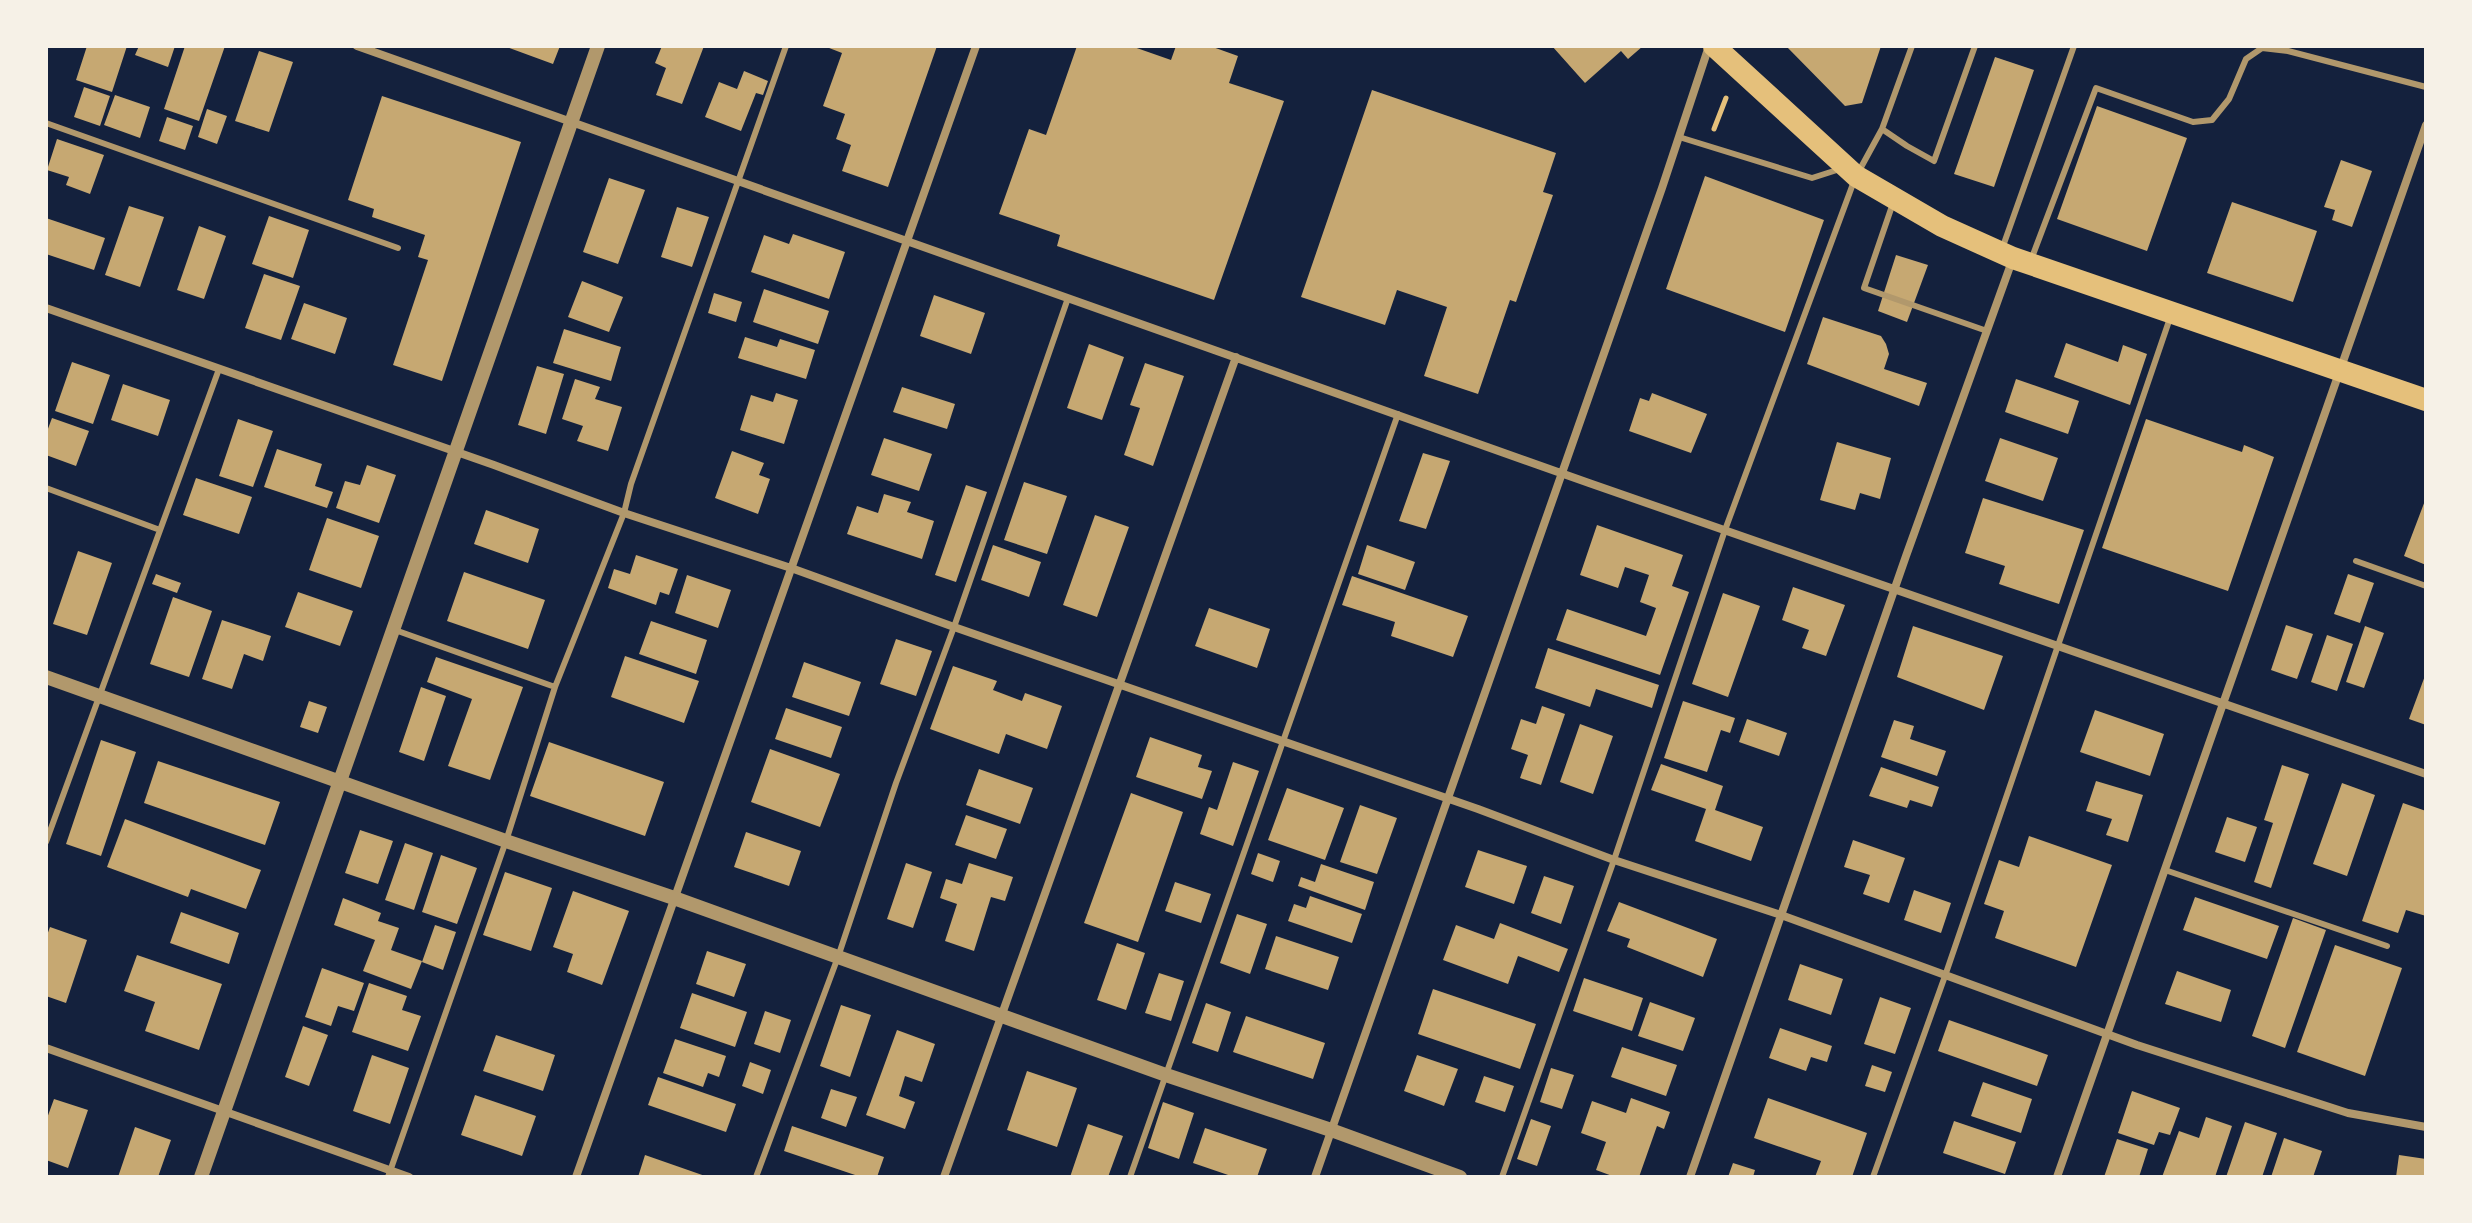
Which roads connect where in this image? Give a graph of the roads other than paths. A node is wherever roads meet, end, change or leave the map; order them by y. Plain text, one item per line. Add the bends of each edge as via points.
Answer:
1 (357, 46) edge
2 (598, 46) edge
3 (786, 46) edge
4 (976, 46) edge
5 (1711, 46) edge
6 (1912, 46) edge
7 (1975, 46) edge
8 (2074, 46) edge
9 (2426, 87) edge
10 (46, 123) edge
11 (571, 123) junction
12 (2426, 125) edge
13 (1882, 129) junction
14 (1679, 137) junction
15 (1851, 172) junction
16 (737, 182) junction
17 (1894, 200) junction
18 (907, 241) junction
19 (398, 248) dead end
20 (2014, 258) junction
21 (1068, 298) junction
22 (46, 308) edge
23 (2172, 311) junction
24 (1987, 331) junction
25 (1236, 357) junction
26 (219, 369) junction
27 (2340, 370) junction
28 (2426, 400) edge
29 (1398, 414) junction
30 (457, 452) junction
31 (1561, 473) junction
32 (46, 488) edge
33 (624, 513) junction
34 (160, 530) junction
35 (1725, 530) junction
36 (2356, 561) dead end
37 (791, 568) junction
38 (2426, 586) edge
39 (1895, 589) junction
40 (954, 627) junction
41 (395, 630) junction
42 (2058, 647) junction
43 (46, 677) edge
44 (1119, 685) junction
45 (555, 687) junction
46 (100, 696) junction
47 (2224, 703) junction
48 (1284, 743) junction
49 (2426, 774) edge
50 (341, 782) junction
51 (1448, 799) junction
52 (506, 841) junction
53 (46, 842) edge
54 (1614, 860) junction
55 (2165, 870) junction
56 (674, 898) junction
57 (1781, 915) junction
58 (2387, 946) dead end
59 (838, 957) junction
60 (1945, 976) junction
61 (1002, 1016) junction
62 (2107, 1034) junction
63 (46, 1048) edge
64 (1166, 1075) junction
65 (223, 1112) junction
66 (2426, 1127) edge
67 (1331, 1130) junction
68 (389, 1174) edge
69 (201, 1177) edge
70 (409, 1177) edge
71 (576, 1177) edge
72 (756, 1177) edge
73 (944, 1177) edge
74 (1130, 1177) edge
75 (1315, 1177) edge
76 (1460, 1177) edge
77 (1502, 1177) edge
78 (1690, 1177) edge
79 (1873, 1177) edge
80 (2057, 1177) edge

1 - 11 street
2 - 11 street
3 - 16 lane
4 - 18 street
5 - 14 street
5 - 15 highway
6 - 13 lane
7 - 13 lane via 1934,161
8 - 20 lane
9 - 20 lane via 2262,48 2246,59 2229,99 2212,120 2193,122 2096,88
10 - 19 lane
11 - 16 street
11 - 30 street
12 - 27 street
13 - 15 lane
14 - 15 lane via 1812,178
14 - 31 street
15 - 17 highway
15 - 35 lane
16 - 18 street
16 - 33 lane
17 - 20 highway
17 - 24 lane via 1864,288
18 - 21 street
18 - 37 street
20 - 23 highway
20 - 24 street
21 - 25 street
21 - 40 lane
22 - 26 street
23 - 27 highway
23 - 42 lane
24 - 39 street
25 - 29 street
25 - 44 street
26 - 30 street
26 - 34 lane
27 - 28 highway
27 - 47 street
29 - 31 street
29 - 48 lane
30 - 33 street
30 - 41 street
31 - 35 street
31 - 51 street
32 - 34 lane
33 - 37 street
33 - 45 lane
34 - 46 lane
35 - 39 street
35 - 54 lane
36 - 38 lane
37 - 40 street
37 - 56 street
39 - 42 street
39 - 57 street
40 - 44 street
40 - 59 lane
41 - 45 lane
41 - 50 street
42 - 47 street
42 - 60 lane
43 - 46 street
44 - 48 street
44 - 61 street
45 - 52 lane
46 - 50 street
46 - 53 lane
47 - 49 street
47 - 55 street
48 - 51 street
48 - 64 lane
50 - 52 street
50 - 65 street
51 - 54 street
51 - 67 street
52 - 56 street
52 - 68 lane
54 - 57 street
54 - 77 lane
55 - 58 lane
55 - 62 street
56 - 59 street
56 - 71 street
57 - 60 street
57 - 78 street
59 - 61 street
59 - 72 lane
60 - 62 street
60 - 79 lane
61 - 64 street
61 - 73 street
62 - 66 street via 2348,1113
62 - 80 street
63 - 65 street
64 - 67 street
64 - 74 lane
65 - 68 street
65 - 69 street
67 - 75 street
67 - 76 street
68 - 70 street

